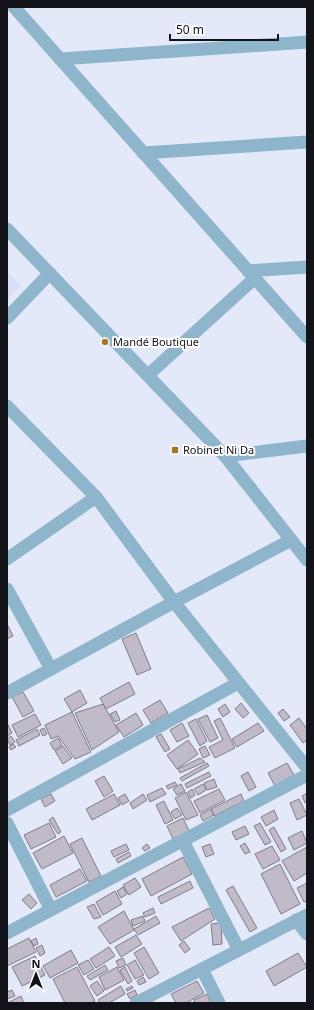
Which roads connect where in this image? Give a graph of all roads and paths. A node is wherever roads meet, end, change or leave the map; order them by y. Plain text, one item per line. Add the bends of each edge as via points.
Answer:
1 (14, 7) edge
2 (307, 42) edge
3 (60, 58) junction
4 (307, 142) edge
5 (143, 153) junction
6 (7, 229) edge
7 (307, 267) edge
8 (50, 274) junction
9 (251, 275) junction
10 (7, 318) edge
11 (307, 337) edge
12 (148, 375) junction
13 (7, 406) edge
14 (307, 446) edge
15 (225, 456) junction
16 (96, 497) junction
17 (291, 540) junction
18 (7, 559) edge
19 (307, 560) edge
20 (7, 589) edge
21 (174, 602) junction
22 (51, 669) junction
23 (238, 684) junction
24 (7, 693) edge
25 (307, 768) edge
26 (307, 775) edge
27 (7, 810) edge
28 (7, 823) edge
29 (183, 841) junction
30 (51, 910) junction
31 (302, 918) edge
32 (7, 934) edge
33 (307, 934) edge
34 (239, 950) junction
35 (202, 969) junction
36 (136, 1003) edge
37 (219, 1003) edge

1 - 3 street
2 - 3 street
3 - 5 street
4 - 5 street
5 - 9 street
6 - 8 street
7 - 9 street
8 - 10 street
8 - 12 street
9 - 11 street
9 - 12 street
12 - 15 street
13 - 16 street
14 - 15 street
15 - 17 street
16 - 18 street
16 - 21 street
17 - 19 street
17 - 21 street
20 - 22 street
21 - 22 street
21 - 23 street
22 - 24 street
23 - 25 street
23 - 27 street
26 - 29 street
28 - 30 street
29 - 30 street
29 - 34 street
30 - 32 street
31 - 33 street
31 - 34 street
34 - 35 street
35 - 36 street
35 - 37 street

